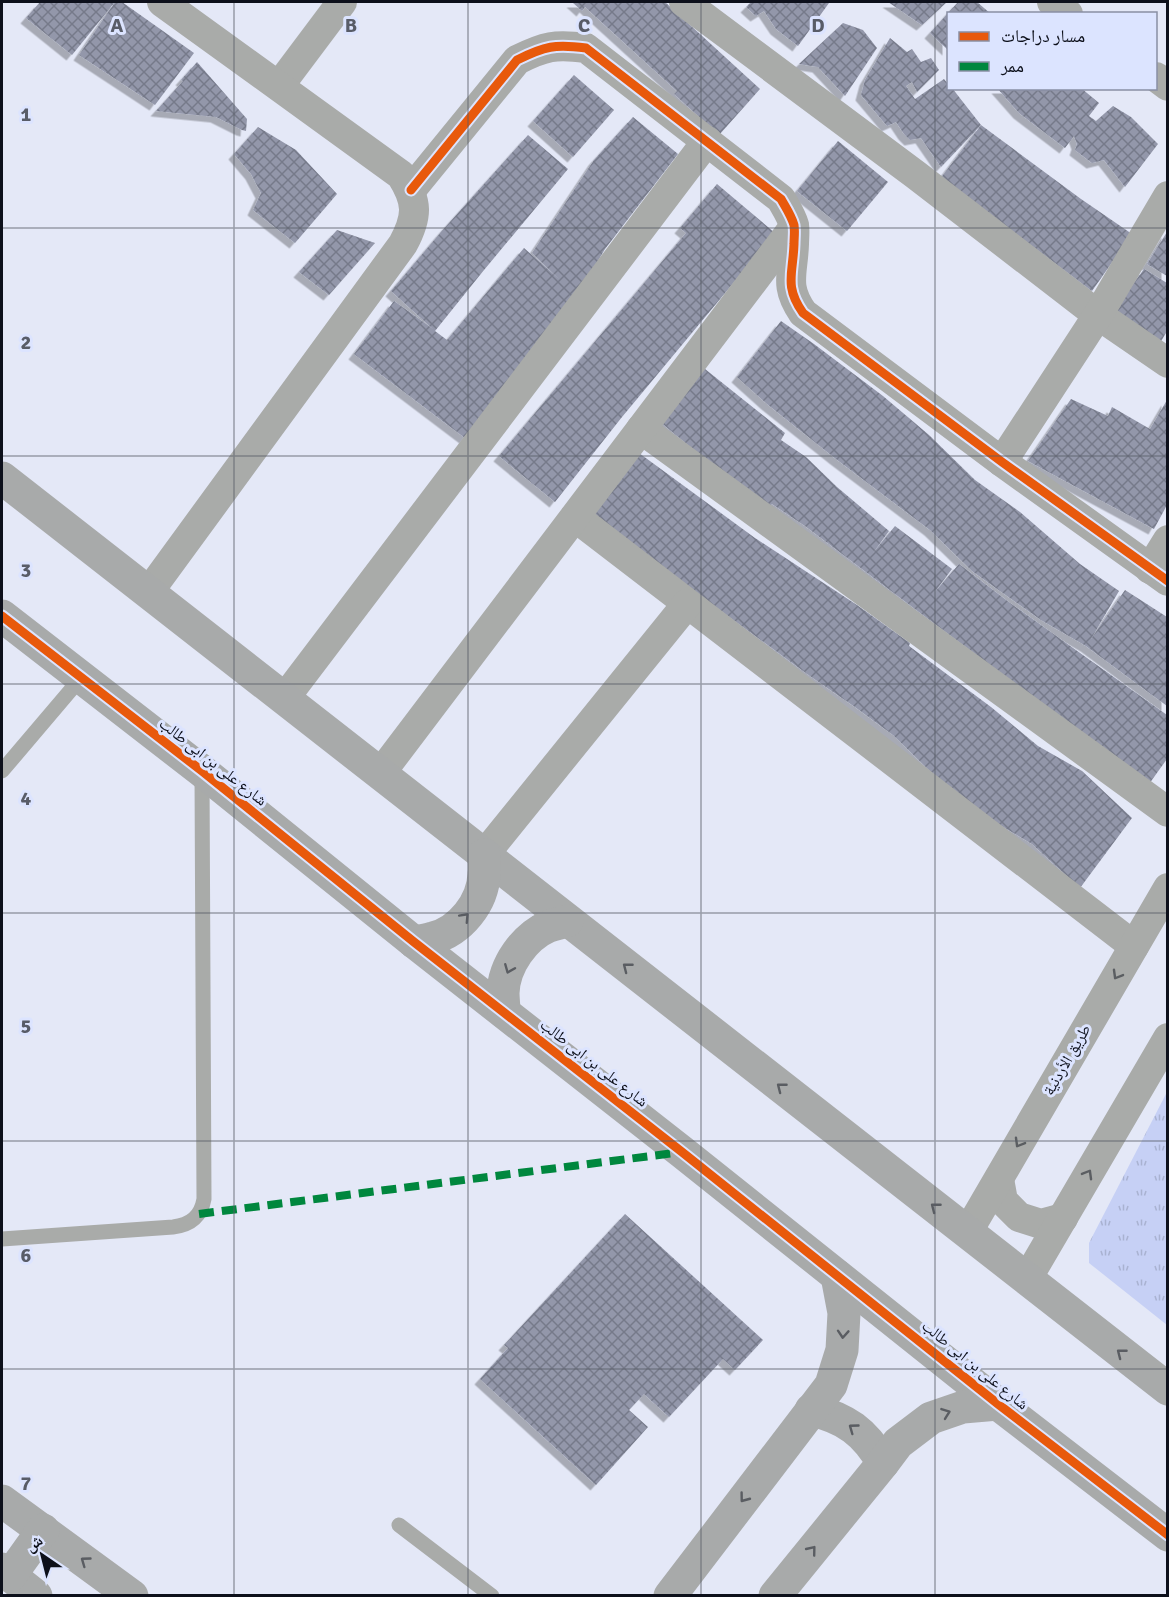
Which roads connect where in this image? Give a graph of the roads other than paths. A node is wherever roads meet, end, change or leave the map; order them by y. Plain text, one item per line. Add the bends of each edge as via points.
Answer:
1 (342, 2) edge
2 (684, 2) edge
3 (1052, 2) edge
4 (171, 4) edge
5 (1065, 12) edge
6 (279, 87) junction
7 (707, 141) junction
8 (411, 190) junction
9 (1167, 196) edge
10 (794, 227) junction
11 (1098, 315) junction
12 (1167, 363) edge
13 (641, 429) junction
14 (1002, 462) junction
15 (2, 478) edge
16 (575, 517) junction
17 (1167, 540) edge
18 (1159, 575) edge
19 (148, 593) junction
20 (687, 604) junction
21 (2, 616) edge
22 (81, 678) junction
23 (284, 699) junction
24 (2, 771) edge
25 (202, 771) junction
26 (380, 774) junction
27 (1167, 812) edge
28 (484, 855) junction
29 (1167, 888) edge
30 (567, 921) junction
31 (414, 942) junction
32 (1134, 946) junction
33 (504, 1012) junction
34 (1165, 1049) edge
35 (999, 1179) junction
36 (1063, 1218) junction
37 (967, 1233) junction
38 (2, 1239) edge
39 (837, 1276) junction
40 (1027, 1279) junction
41 (1167, 1389) edge
42 (998, 1404) junction
43 (811, 1410) junction
44 (883, 1463) junction
45 (2, 1501) edge
46 (399, 1525) dead end
47 (43, 1530) junction
48 (1167, 1535) edge
49 (6, 1572) edge
50 (36, 1596) edge
51 (132, 1596) edge
52 (492, 1596) edge
53 (670, 1596) edge
54 (775, 1596) edge

1 - 6 street
2 - 11 street
3 - 5 street
4 - 6 street
6 - 8 street via 401,175
7 - 8 street via 586,48 562,45 517,60
7 - 10 street via 781,199
7 - 23 street
8 - 19 street via 412,227 403,244
9 - 11 street
10 - 13 street
10 - 14 street via 791,290 803,313
11 - 12 street
11 - 14 street
13 - 16 street
13 - 27 street
14 - 18 street
15 - 19 street
16 - 20 street
16 - 26 street
17 - 18 street
19 - 23 street
20 - 28 street
20 - 32 street
21 - 22 street, شارع على بن ابى طالب
22 - 24 lane
22 - 25 street, شارع على بن ابى طالب
23 - 26 street
25 - 31 street, شارع على بن ابى طالب
25 - 38 lane via 202,1207 183,1226
26 - 28 street
28 - 30 street
31 -> 28 street via 435,938 469,914 479,897
29 - 32 street, طريق الأردنية
30 -> 33 street via 530,938 516,953 507,972
37 -> 30 street
31 - 33 street, شارع على بن ابى طالب
32 -> 35 street, طريق الأردنية
33 - 39 street, شارع على بن ابى طالب
36 -> 34 street
35 - 36 street via 1003,1201 1019,1217 1041,1224
35 - 37 street, طريق الأردنية
36 - 40 street
37 - 40 street
39 - 42 street, شارع على بن ابى طالب
39 -> 43 street via 844,1313 842,1350 831,1385
41 -> 40 street
44 -> 42 street via 898,1443 931,1418 963,1407
42 - 48 street, شارع على بن ابى طالب
44 -> 43 street via 875,1448 851,1425
43 -> 53 street
54 -> 44 street
45 - 47 street
46 - 52 lane
47 - 49 street
51 -> 47 street
49 - 50 street

